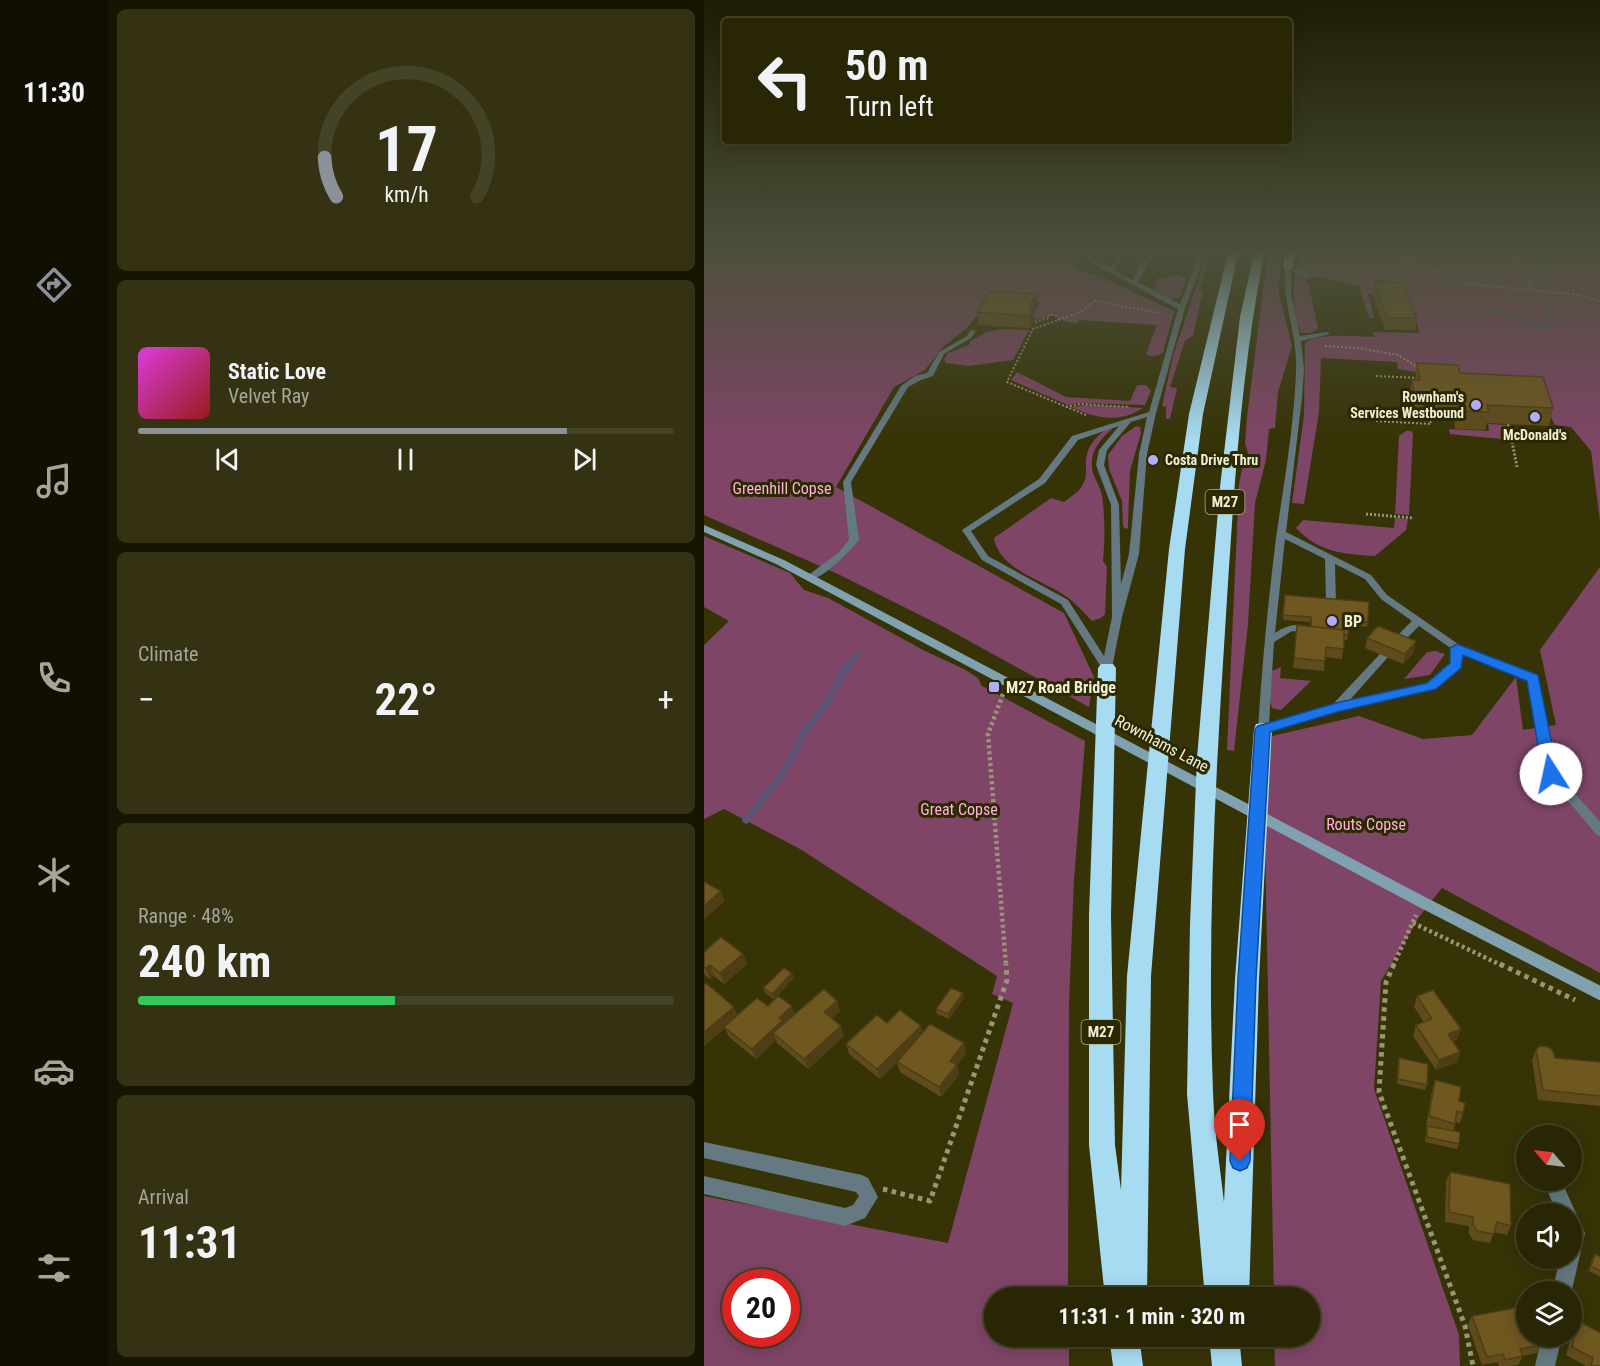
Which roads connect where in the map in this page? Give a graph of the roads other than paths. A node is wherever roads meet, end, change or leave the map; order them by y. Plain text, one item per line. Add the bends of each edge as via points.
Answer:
1 (1181, 313) edge
2 (1219, 313) edge
3 (1247, 313) edge
4 (1292, 313) edge
5 (973, 331) dead end
6 (1327, 334) dead end
7 (1297, 340) junction
8 (1152, 413) junction
9 (1128, 422) junction
10 (704, 528) edge
11 (1281, 533) junction
12 (1330, 558) junction
13 (810, 578) junction
14 (1331, 604) edge
15 (1117, 617) junction
16 (1418, 621) junction
17 (1310, 630) edge
18 (1270, 640) junction
19 (1395, 644) edge
20 (1457, 648) junction
21 (1384, 656) edge
22 (1107, 668) junction
23 (1336, 708) junction
24 (1263, 729) junction
25 (1601, 832) edge
26 (1601, 993) edge
27 (704, 1150) edge
28 (704, 1185) edge
29 (1119, 1287) edge
30 (1132, 1287) edge
31 (1219, 1287) edge
32 (1234, 1287) edge
33 (1126, 1347) edge
34 (1131, 1347) edge
35 (1226, 1347) edge
36 (1231, 1347) edge
37 (1549, 1347) edge
38 (1129, 1366) edge
39 (1229, 1366) edge
40 (1545, 1366) edge

1 - 8 lane
2 - 30 highway, M27 via 1196,414 1177,549 1139,976
3 - 31 highway, M27 via 1226,487 1209,722 1201,924 1200,1094
4 - 7 lane
5 - 13 lane via 941,353 930,374 905,386 847,482 854,540
6 - 7 lane
7 - 11 lane via 1297,403
8 - 9 lane
8 - 15 lane via 1143,454 1134,554
9 - 15 lane via 1103,450 1100,465 1115,505
9 - 22 lane via 1075,438 1042,480 966,530 985,558 1065,602
10 - 13 street, Rownhams Lane
11 - 12 lane
11 - 18 lane
12 - 14 lane
12 - 16 lane via 1368,577 1384,597
13 - 26 street, Rownhams Lane
15 - 22 lane
16 - 19 lane
16 - 20 lane
17 - 18 lane via 1290,628
18 - 24 lane
20 - 23 lane via 1457,665 1432,686
20 - 25 lane via 1534,678 1551,774
21 - 23 lane
22 - 29 highway, M27 via 1100,915 1102,1145
23 - 24 lane
24 - 32 highway via 1247,979
27 - 28 street via 862,1184 869,1197 859,1212 845,1217
33 - 38 highway
34 - 38 highway
35 - 39 highway
36 - 39 highway
37 - 40 street

